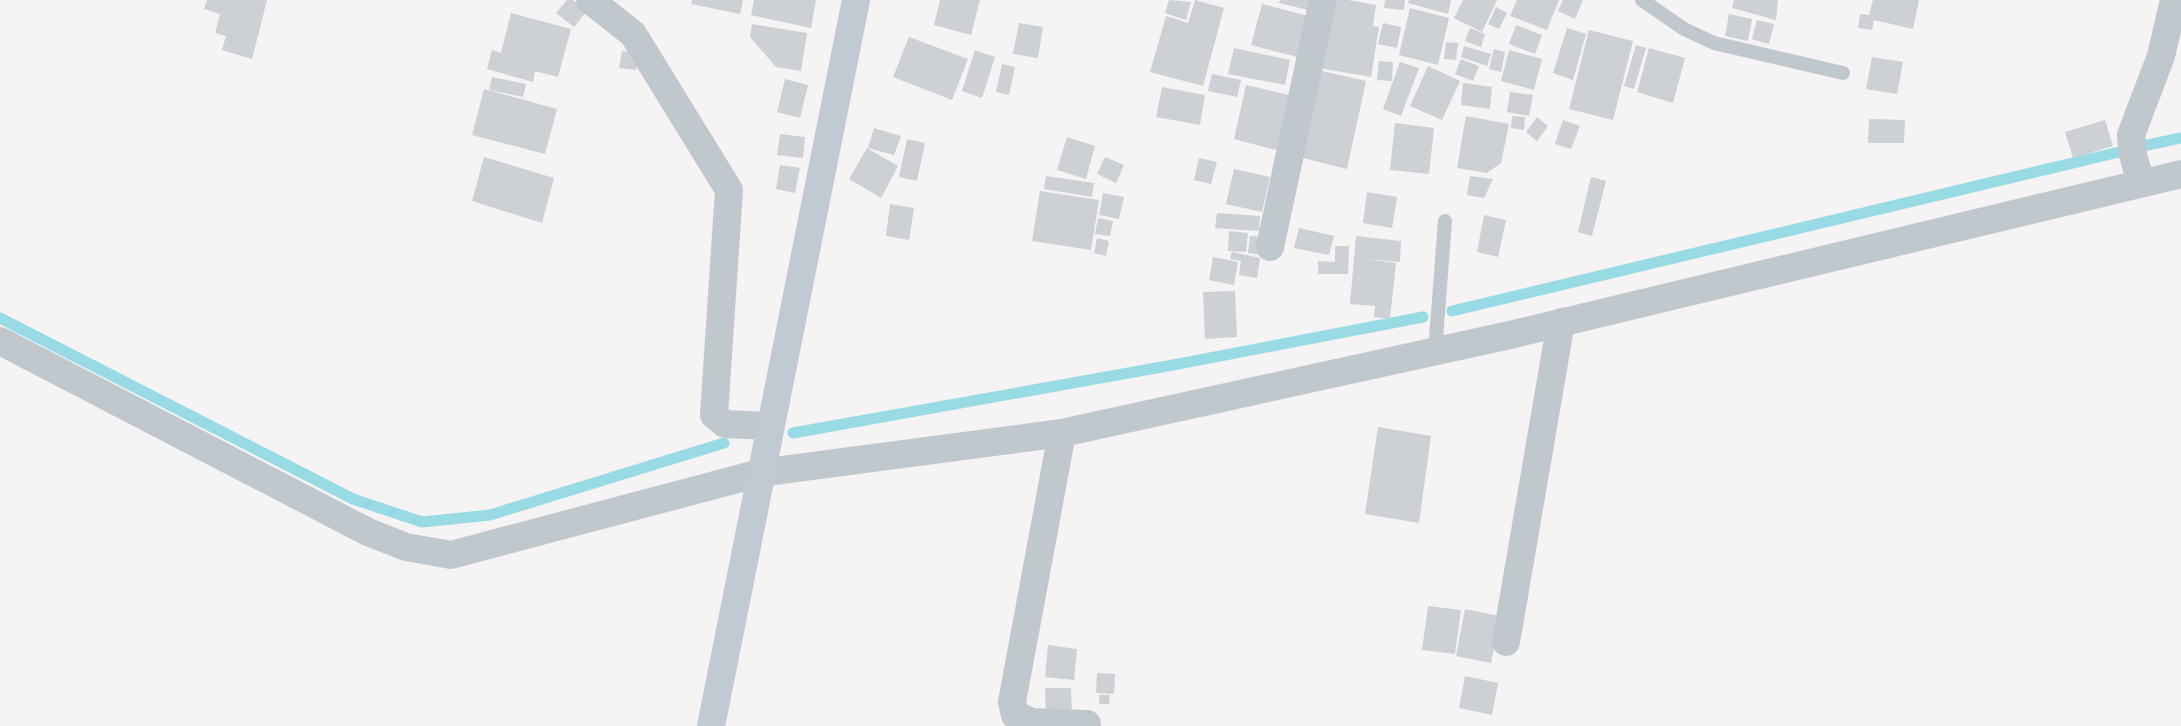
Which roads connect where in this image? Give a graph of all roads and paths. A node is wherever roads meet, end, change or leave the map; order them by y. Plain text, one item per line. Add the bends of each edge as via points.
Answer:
1 (590, 0) edge
2 (856, 0) edge
3 (1323, 0) edge
4 (1642, 0) edge
5 (2174, 0) edge
6 (1843, 72) dead end
7 (2181, 174) edge
8 (2141, 182) junction
9 (1444, 221) dead end
10 (1270, 247) dead end
11 (1561, 322) junction
12 (0, 341) edge
13 (1435, 352) junction
14 (770, 426) junction
15 (1062, 433) junction
16 (760, 473) junction
17 (1506, 642) dead end
18 (1087, 724) dead end
19 (711, 726) edge

1 - 14 street via 633,34 729,190 714,415 726,424
2 - 14 main road
3 - 10 street
4 - 6 lane via 1684,29 1714,43
5 - 8 street via 2161,56 2131,135
7 - 8 street
8 - 11 street
9 - 13 lane
11 - 13 street
11 - 17 street
12 - 16 street via 368,532 406,547 451,555
13 - 15 street
14 - 16 main road
15 - 16 street
15 - 18 street via 1012,702 1015,715 1032,722
16 - 19 main road

